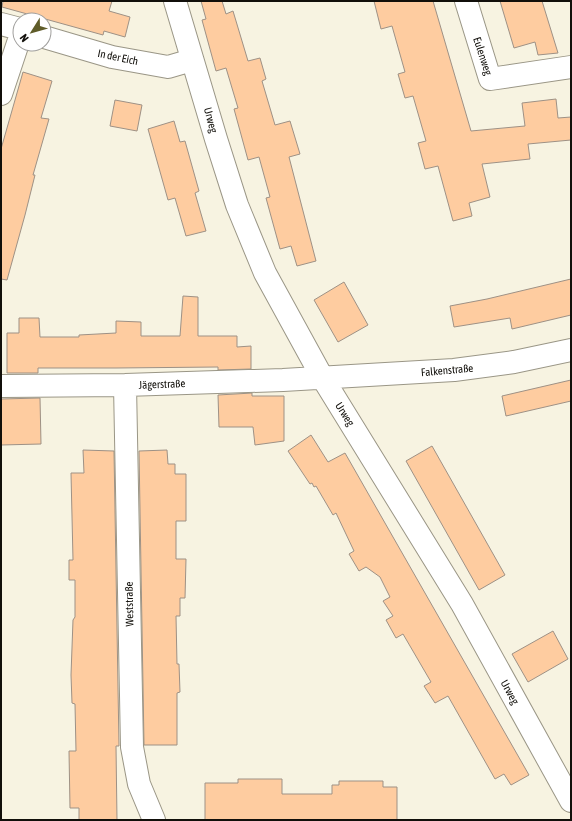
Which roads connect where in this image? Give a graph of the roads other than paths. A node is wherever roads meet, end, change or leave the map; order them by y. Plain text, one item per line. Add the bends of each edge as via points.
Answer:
1 (175, 1) edge
2 (466, 1) edge
3 (1, 24) edge
4 (12, 27) edge
5 (52, 39) edge
6 (15, 52) edge
7 (192, 60) junction
8 (571, 67) edge
9 (1, 94) edge
10 (571, 350) edge
11 (322, 377) junction
12 (125, 385) junction
13 (1, 386) edge
14 (571, 801) edge
15 (154, 820) edge

1 - 7 street, Urweg
2 - 8 street, Eulenweg via 490,80
3 - 4 street
5 - 7 street, In der Eich via 112,58 168,67
6 - 9 street
7 - 11 street, Urweg via 237,205 265,273
10 - 11 street, Falkenstraße via 514,362 454,370
11 - 12 street, Jägerstraße
11 - 14 street, Urweg via 462,604
12 - 13 street, Jägerstraße
12 - 15 street, Weststraße via 132,747 139,784

